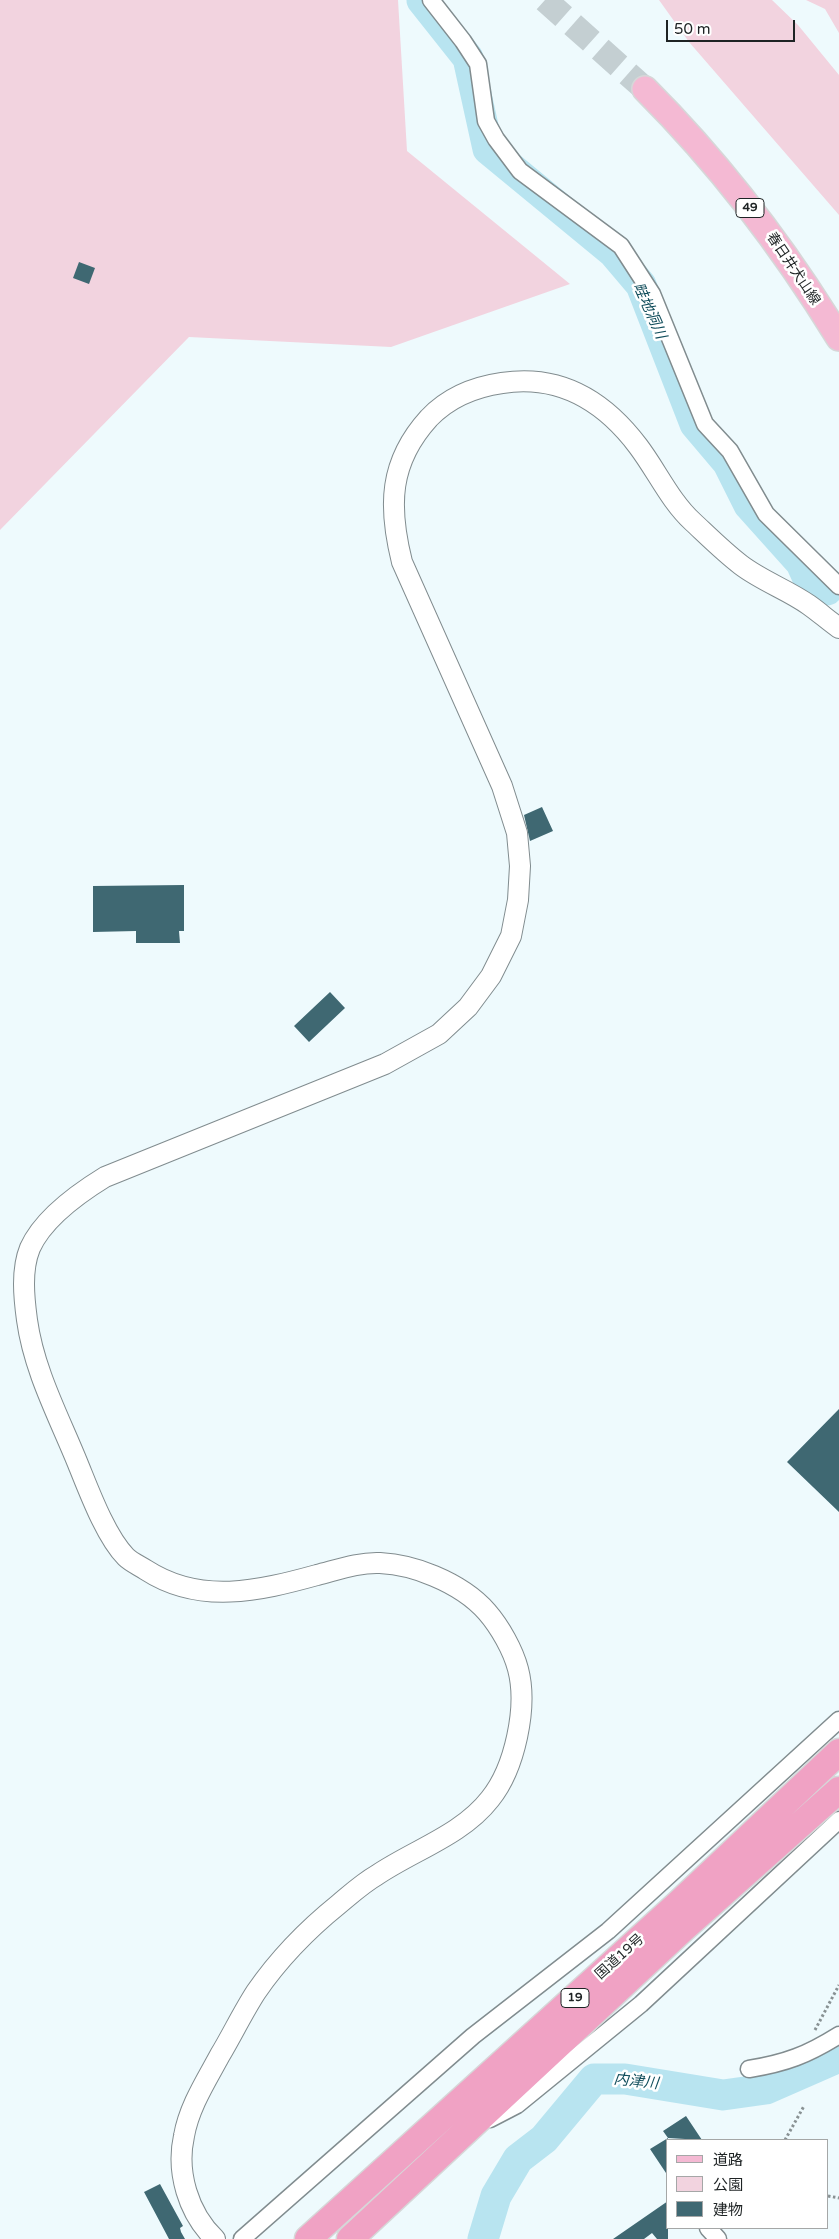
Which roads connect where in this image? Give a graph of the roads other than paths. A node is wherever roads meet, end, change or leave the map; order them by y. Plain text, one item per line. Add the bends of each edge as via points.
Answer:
1 (431, 0) edge
2 (645, 89) tunnel mouth
3 (839, 338) edge
4 (839, 586) edge
5 (839, 628) edge
6 (839, 1720) edge
7 (839, 1752) edge
8 (839, 1790) edge
9 (839, 1820) edge
10 (839, 2035) edge
11 (749, 2069) dead end
12 (463, 2133) junction
13 (709, 2229) edge
14 (215, 2239) edge
15 (242, 2239) edge
16 (308, 2239) edge
17 (350, 2239) edge
18 (718, 2239) edge

1 - 4 street via 478,64 486,121 496,139 520,171 622,246 652,294 705,424 730,451 766,514
2 - 3 main road, 春日井犬山線 / 49 via 688,132 737,190
5 - 14 street via 809,605 742,565 691,520 638,446 610,414 582,394 549,383 513,381 462,393 438,409 413,436 397,471 392,502 394,532 402,562 502,786 517,834 520,866 511,936 491,976 468,1008 439,1034 386,1064 105,1176 71,1199 30,1248 24,1281 26,1314 39,1371 102,1520 126,1557 158,1578 194,1591 227,1593 273,1587 345,1567 379,1563 420,1570 451,1583 486,1610 504,1637 518,1668 519,1730 509,1766 491,1799 466,1822 376,1875 334,1908 290,1950 256,1992 196,2098 184,2135 181,2168 190,2204 206,2231
6 - 15 street via 608,1931 473,2036
7 - 16 highway, 国道19号 / 19 via 678,1904
8 - 12 highway, 国道19号 / 19 via 684,1928
9 - 12 street via 640,2004 517,2105
10 - 11 street via 808,2054
12 - 17 highway, 国道19号 / 19
13 - 18 street

